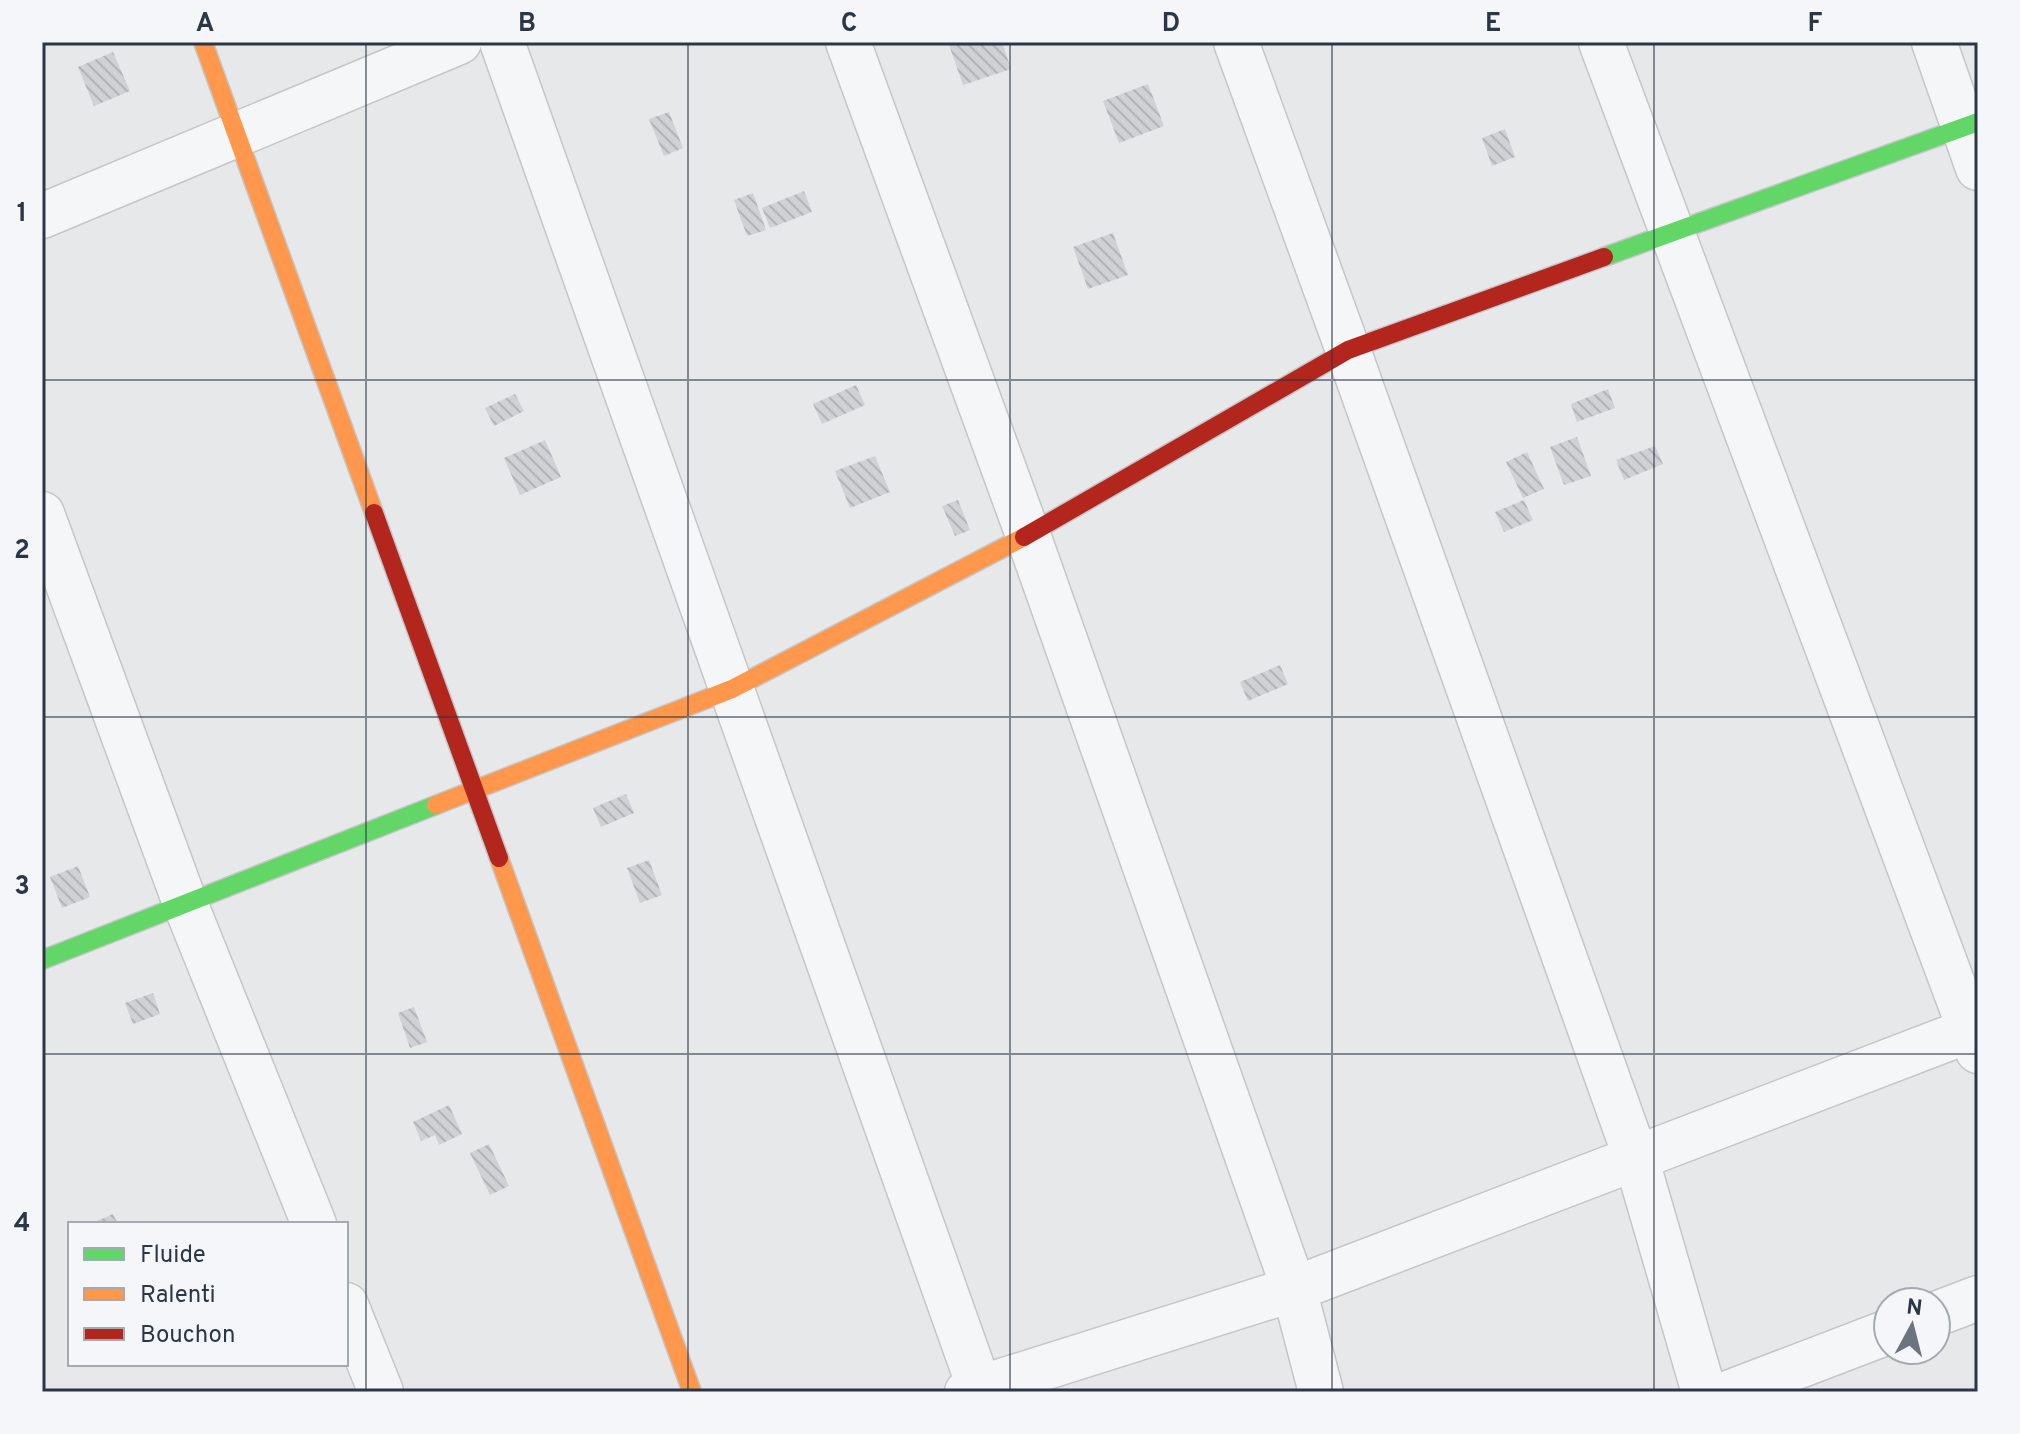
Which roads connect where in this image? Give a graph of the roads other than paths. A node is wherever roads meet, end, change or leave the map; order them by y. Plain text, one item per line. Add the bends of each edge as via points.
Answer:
1 (203, 42) edge
2 (459, 42) edge
3 (502, 42) edge
4 (848, 42) edge
5 (1236, 42) edge
6 (1601, 42) edge
7 (1934, 42) edge
8 (1971, 124) edge
9 (237, 135) junction
10 (1978, 168) edge
11 (42, 216) edge
12 (1672, 232) junction
13 (1348, 350) junction
14 (42, 514) edge
15 (1028, 535) junction
16 (732, 689) junction
17 (474, 791) junction
18 (185, 903) junction
19 (42, 960) edge
20 (1975, 1036) edge
21 (1636, 1158) junction
22 (313, 1222) edge
23 (1294, 1289) junction
24 (1978, 1298) edge
25 (1952, 1308) edge
26 (348, 1310) edge
27 (1872, 1338) edge
28 (976, 1390) edge
29 (381, 1392) edge
30 (692, 1392) edge
31 (1321, 1392) edge
32 (1704, 1392) edge
33 (1731, 1392) edge

1 - 9 street
2 - 9 street
3 - 16 street
4 - 15 street
5 - 13 street
6 - 12 street
7 - 8 street
8 - 10 street
8 - 12 street
9 - 11 street
9 - 17 street
12 - 13 street
12 - 20 street
13 - 15 street
13 - 21 street
14 - 18 street
15 - 16 street
15 - 23 street
16 - 17 street
16 - 28 street
17 - 18 street
17 - 30 street
18 - 19 street
18 - 22 street
20 - 21 street
21 - 23 street
21 - 32 street
23 - 28 street
23 - 31 street
24 - 25 street
26 - 29 street
27 - 33 street

